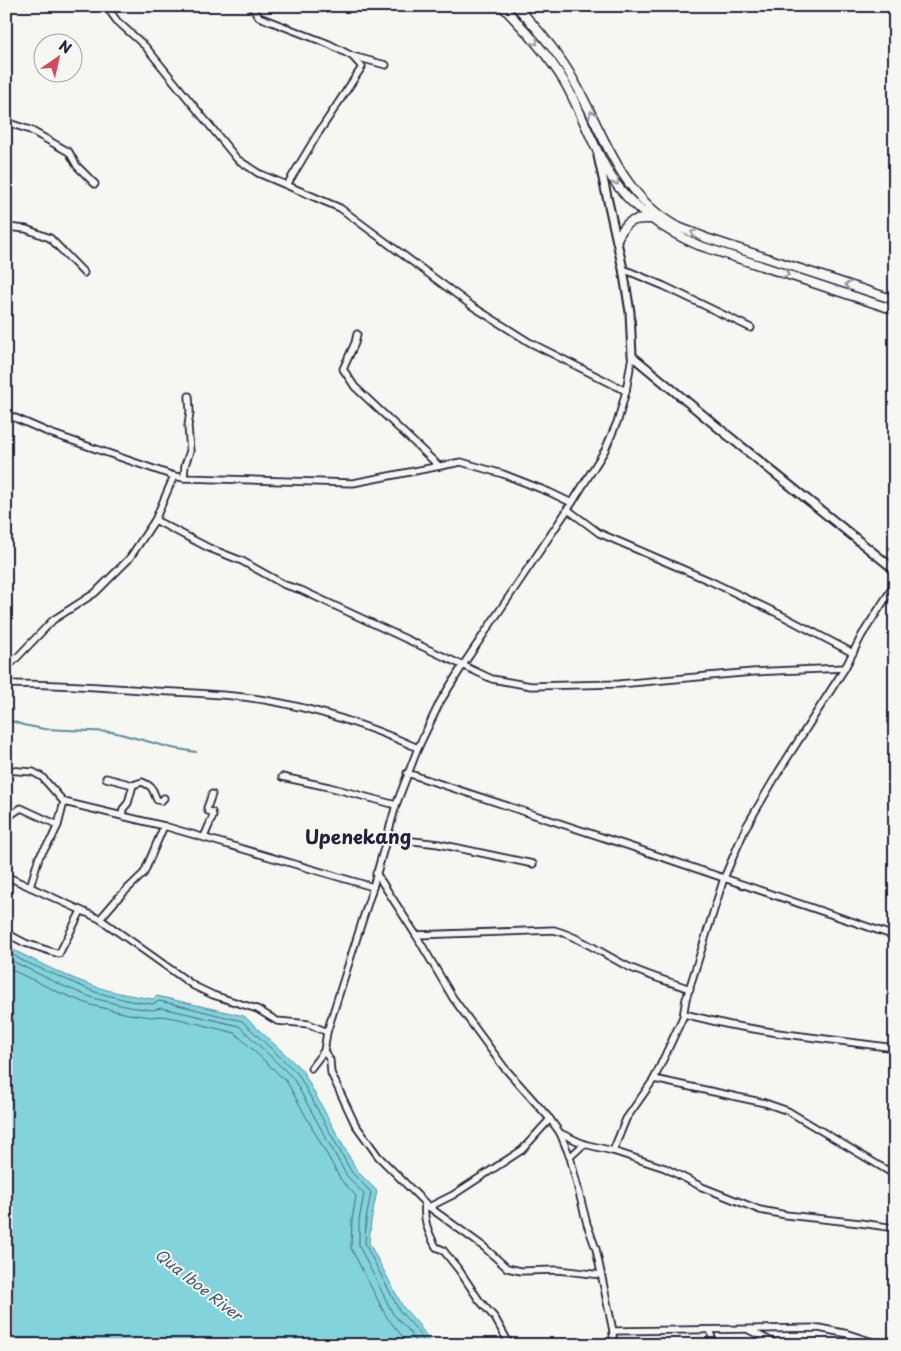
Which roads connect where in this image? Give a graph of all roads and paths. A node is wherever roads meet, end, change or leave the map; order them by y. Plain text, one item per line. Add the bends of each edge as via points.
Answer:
1 (106, 6) edge
2 (251, 6) edge
3 (502, 6) edge
4 (516, 6) edge
5 (352, 56) junction
6 (386, 65) dead end
7 (6, 122) edge
8 (596, 149) junction
9 (95, 184) dead end
10 (287, 186) junction
11 (650, 218) junction
12 (6, 227) edge
13 (616, 238) junction
14 (754, 252) junction
15 (758, 264) junction
16 (623, 269) junction
17 (84, 273) dead end
18 (895, 300) edge
19 (895, 310) edge
20 (751, 328) dead end
21 (358, 334) dead end
22 (632, 356) junction
23 (626, 391) junction
24 (189, 396) dead end
25 (6, 414) edge
26 (439, 466) junction
27 (174, 476) junction
28 (184, 478) junction
29 (572, 503) junction
30 (568, 509) junction
31 (155, 520) junction
32 (895, 570) edge
33 (895, 584) edge
34 (854, 653) junction
35 (463, 664) junction
36 (845, 668) junction
37 (6, 669) edge
38 (6, 684) edge
39 (418, 748) junction
40 (6, 770) edge
41 (407, 774) junction
42 (282, 777) dead end
43 (106, 778) dead end
44 (133, 785) junction
45 (212, 794) dead end
46 (164, 798) dead end
47 (64, 802) junction
48 (396, 805) junction
49 (122, 815) junction
50 (6, 818) edge
51 (58, 825) junction
52 (164, 826) junction
53 (204, 837) junction
54 (387, 838) junction
55 (533, 864) dead end
56 (376, 873) junction
57 (6, 876) edge
58 (724, 878) junction
59 (30, 887) junction
60 (373, 887) junction
61 (81, 911) junction
62 (100, 919) junction
63 (6, 934) edge
64 (416, 935) junction
65 (895, 936) edge
66 (690, 989) junction
67 (684, 1014) junction
68 (326, 1032) junction
69 (895, 1048) edge
70 (324, 1051) junction
71 (311, 1068) dead end
72 (654, 1080) junction
73 (550, 1119) junction
74 (560, 1133) junction
75 (584, 1144) junction
76 (613, 1151) junction
77 (570, 1157) junction
78 (895, 1175) edge
79 (427, 1205) junction
80 (895, 1228) edge
81 (601, 1275) junction
82 (711, 1330) junction
83 (747, 1330) junction
84 (613, 1331) junction
85 (510, 1345) edge
86 (613, 1345) edge
87 (712, 1345) edge
88 (778, 1345) edge
89 (882, 1345) edge

1 - 10 street via 145,46 236,159
2 - 5 street via 259,17
3 -> 8 main road via 549,58
14 -> 4 main road via 675,225 634,192 565,65
5 - 6 street
5 - 10 street via 362,67
7 - 9 street via 30,130 69,152 77,166
8 -> 11 main road via 612,178 631,202
8 - 13 street
10 - 23 street via 340,208 472,306 529,342
11 - 13 main road via 631,220
11 - 15 main road via 674,235
12 - 17 street via 50,238
13 - 16 street
14 - 15 main road
18 -> 14 main road
15 -> 19 main road
16 - 20 street
16 - 22 street via 630,312
21 - 26 street via 343,369 355,387
22 - 23 street
22 - 32 street
23 - 29 street via 605,450
24 - 28 street via 190,452
25 - 27 street via 50,433
26 - 28 street via 353,483
26 - 29 street via 461,462 503,474
27 - 28 street
27 - 31 street
29 - 30 street
30 - 34 street via 599,533 719,585
30 - 35 street
31 - 35 street via 285,585
31 - 37 street via 129,559 113,576 96,593 53,620
33 - 34 street
34 - 36 street
35 - 36 street via 492,679 531,686 619,684 753,672
35 - 39 street
36 - 58 street via 746,826
38 - 39 street via 86,686 263,700 355,723
39 - 41 street
40 - 47 street via 33,772 42,777
41 - 48 street
41 - 58 street
42 - 48 street
43 - 44 street
44 - 46 street via 142,782 153,788 157,800
44 - 49 street
45 - 53 street via 207,808 213,816
47 - 49 street
47 - 51 street
48 - 54 street
49 - 52 street
50 - 51 street via 21,808
51 - 59 street via 39,857
52 - 53 street
52 - 62 street via 144,873
53 - 60 street
54 - 55 street via 439,844
54 - 56 street
56 - 60 street
56 - 64 street
57 - 59 street
58 - 65 street
58 - 66 street
59 - 61 street
60 - 68 street
61 - 62 street
61 - 63 street via 59,954
62 - 68 street via 194,986 257,1009 277,1021 310,1024
64 - 66 street via 554,930 589,944 624,965
64 - 73 street via 463,1012 503,1066
66 - 67 street
67 - 69 street via 778,1034
67 - 72 street
68 - 70 street
70 - 71 street
70 - 79 street via 354,1124 378,1156
72 - 76 street via 626,1119
72 - 78 street via 788,1110
73 - 74 street
73 - 79 street via 522,1150 453,1194
74 - 75 street
74 - 77 street
75 - 76 street
75 - 77 street
76 - 80 street via 665,1168 760,1210 786,1216
77 - 81 street
79 - 81 street via 507,1268
79 - 85 street via 425,1223 436,1247 443,1250 459,1270 495,1318
81 - 84 street
82 - 83 street
82 - 84 street
82 - 87 street
83 - 88 street
83 - 89 street via 819,1328
84 - 86 street

